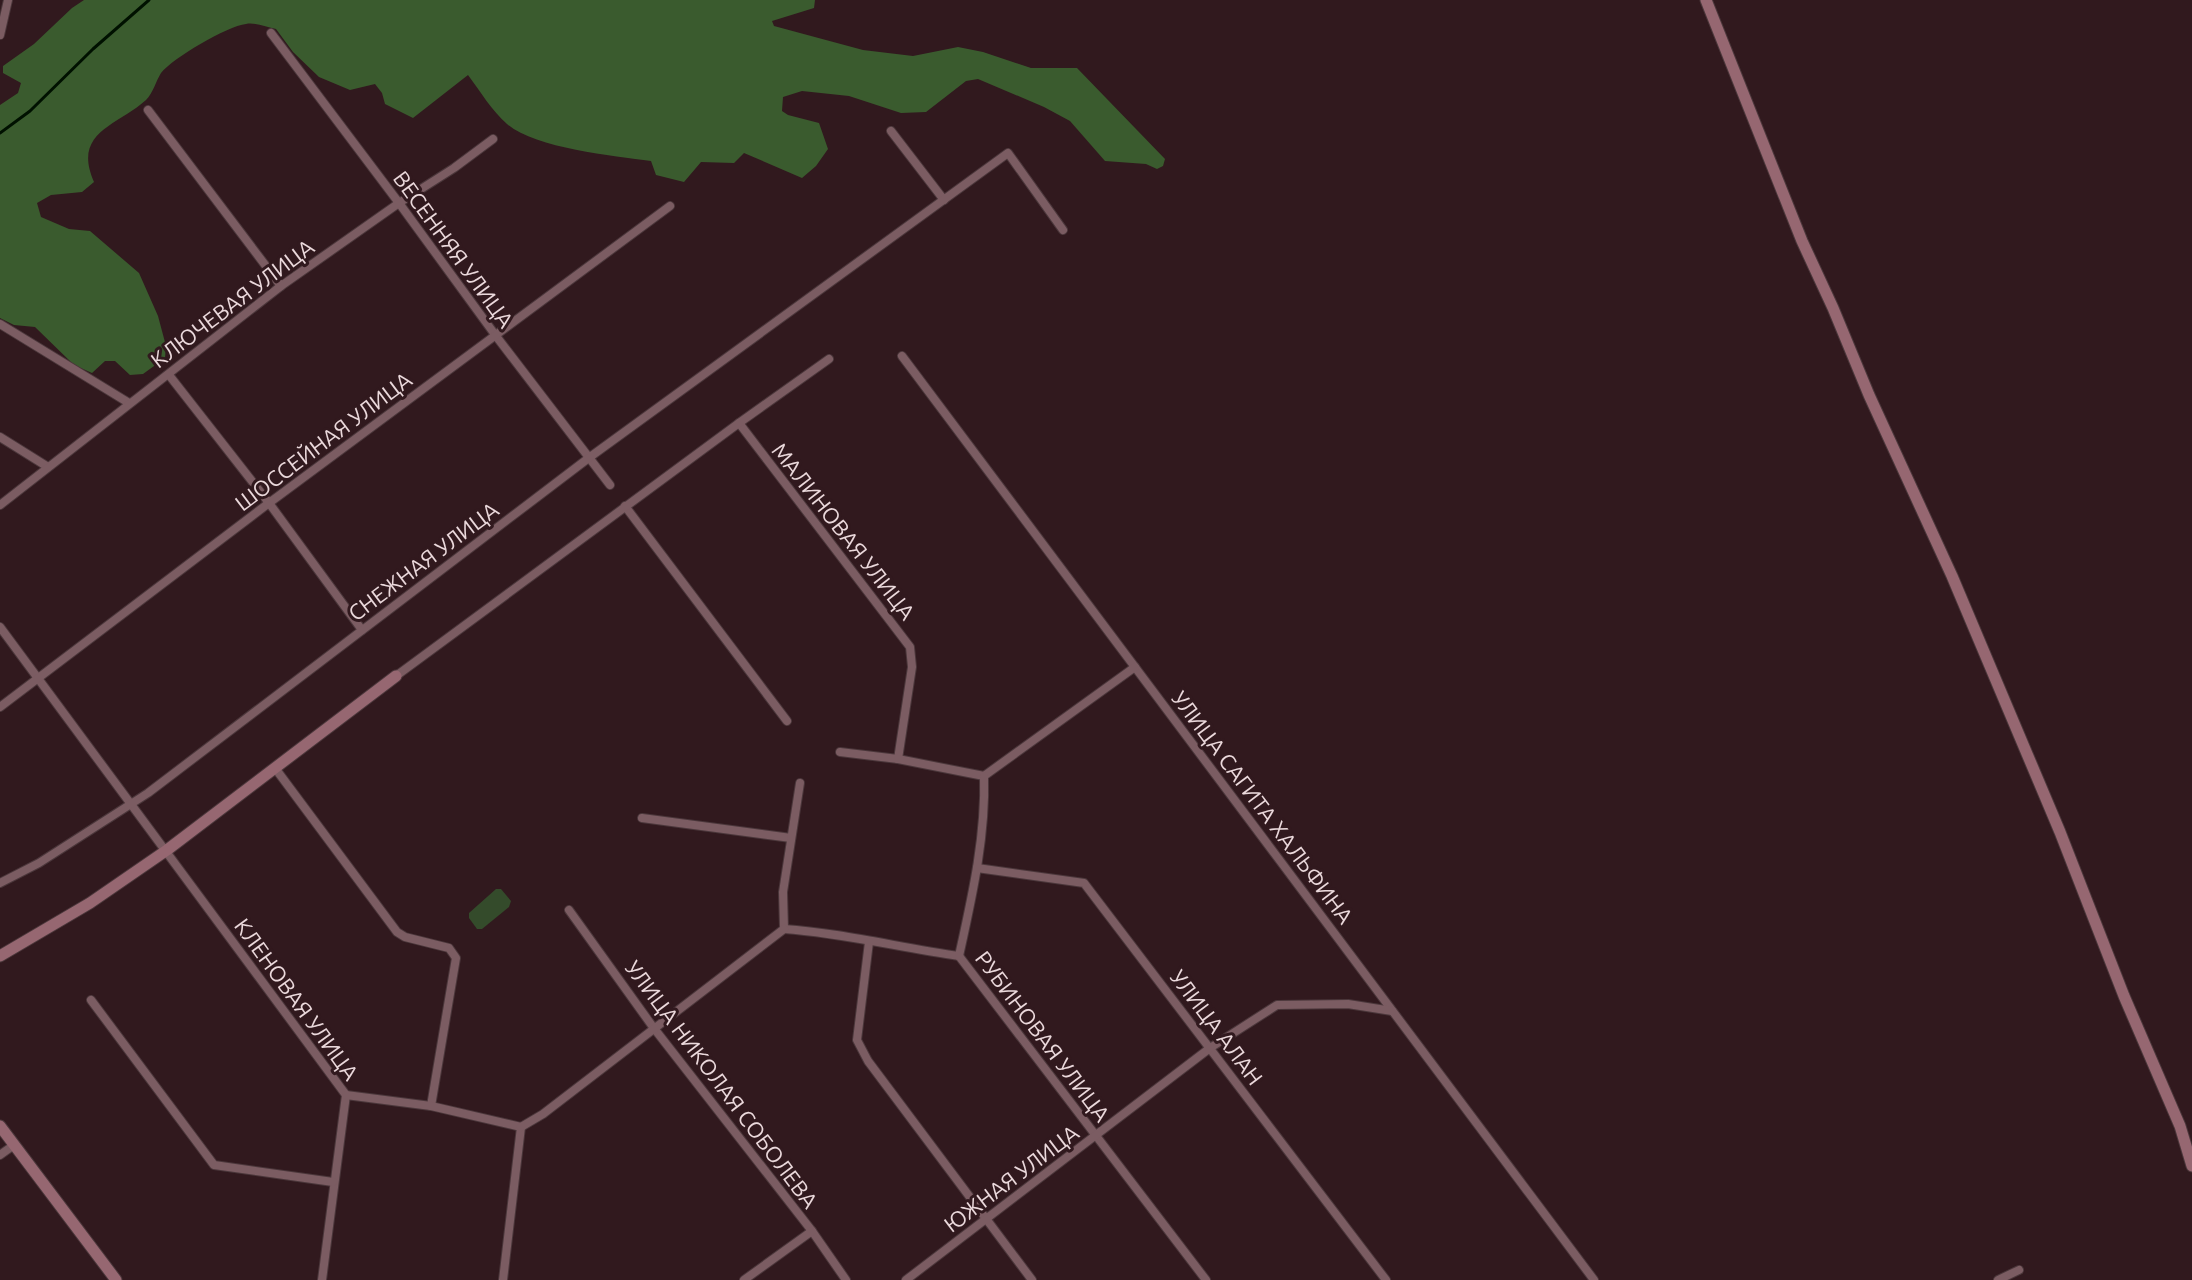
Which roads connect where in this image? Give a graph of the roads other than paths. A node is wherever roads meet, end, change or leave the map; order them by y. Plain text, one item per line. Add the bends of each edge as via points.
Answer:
1 (8, 0) edge
2 (1706, 0) edge
3 (271, 33) dead end
4 (0, 35) edge
5 (148, 110) dead end
6 (891, 131) dead end
7 (493, 139) dead end
8 (944, 200) junction
9 (399, 203) junction
10 (670, 206) dead end
11 (1063, 230) dead end
12 (281, 286) junction
13 (0, 324) edge
14 (496, 336) junction
15 (902, 356) dead end
16 (829, 359) dead end
17 (169, 375) junction
18 (129, 403) junction
19 (739, 423) junction
20 (0, 437) edge
21 (590, 457) junction
22 (48, 467) junction
23 (610, 485) dead end
24 (269, 503) junction
25 (0, 505) edge
26 (625, 506) junction
27 (0, 627) edge
28 (362, 630) junction
29 (1135, 667) junction
30 (396, 676) joint
31 (38, 677) junction
32 (0, 707) edge
33 (787, 721) dead end
34 (840, 752) dead end
35 (898, 759) junction
36 (275, 768) junction
37 (984, 776) junction
38 (800, 783) dead end
39 (132, 803) junction
40 (642, 818) dead end
41 (791, 838) junction
42 (167, 850) junction
43 (977, 868) junction
44 (0, 883) edge
45 (569, 910) dead end
46 (784, 929) junction
47 (869, 942) junction
48 (0, 956) edge
49 (959, 956) junction
50 (91, 1000) dead end
51 (1392, 1011) junction
52 (653, 1027) junction
53 (1210, 1048) junction
54 (346, 1095) junction
55 (431, 1106) junction
56 (0, 1126) edge
57 (521, 1127) junction
58 (1097, 1136) junction
59 (14, 1145) junction
60 (0, 1155) edge
61 (2192, 1166) edge
62 (333, 1182) junction
63 (985, 1219) junction
64 (812, 1231) junction
65 (2019, 1270) dead end
66 (116, 1280) edge
67 (322, 1280) edge
68 (503, 1280) edge
69 (744, 1280) edge
70 (846, 1280) edge
71 (906, 1280) edge
72 (1032, 1280) edge
73 (1206, 1280) edge
74 (1386, 1280) edge
75 (1594, 1280) edge
76 (1998, 1280) edge

1 - 4 street
2 - 61 street via 1802,241 2060,832
3 - 9 street, ВЕСЕННЯЯ УЛИЦА
5 - 12 street
6 - 8 street
7 - 9 street, КЛЮЧЕВАЯ УЛИЦА
8 - 11 street, СНЕЖНАЯ УЛИЦА via 1008,153
8 - 21 street, СНЕЖНАЯ УЛИЦА
9 - 12 street, КЛЮЧЕВАЯ УЛИЦА
9 - 14 street, ВЕСЕННЯЯ УЛИЦА
10 - 14 street, ШОССЕЙНАЯ УЛИЦА
12 - 17 street, КЛЮЧЕВАЯ УЛИЦА
13 - 18 street
14 - 21 street, ВЕСЕННЯЯ УЛИЦА
14 - 24 street, ШОССЕЙНАЯ УЛИЦА
15 - 29 street, УЛИЦА САГИТА ХАЛЬФИНА
16 - 19 street
17 - 18 street, КЛЮЧЕВАЯ УЛИЦА
17 - 24 street
18 - 22 street, КЛЮЧЕВАЯ УЛИЦА
19 - 26 street
19 - 35 street, МАЛИНОВАЯ УЛИЦА via 910,647 912,667
20 - 22 street
21 - 23 street, ВЕСЕННЯЯ УЛИЦА
21 - 28 street, СНЕЖНАЯ УЛИЦА
22 - 25 street, КЛЮЧЕВАЯ УЛИЦА
24 - 28 street
24 - 31 street, ШОССЕЙНАЯ УЛИЦА
26 - 30 street
26 - 33 street
27 - 31 street, КЛЕНОВАЯ УЛИЦА
28 - 39 street, СНЕЖНАЯ УЛИЦА
29 - 37 street
29 - 51 street, УЛИЦА САГИТА ХАЛЬФИНА
30 - 36 street
31 - 32 street, ШОССЕЙНАЯ УЛИЦА
31 - 39 street, КЛЕНОВАЯ УЛИЦА
34 - 35 street
35 - 37 street
36 - 42 street
36 - 55 street via 397,932 449,948 456,958
37 - 43 street
38 - 41 street
39 - 42 street, КЛЕНОВАЯ УЛИЦА
39 - 44 street, СНЕЖНАЯ УЛИЦА
40 - 41 street
41 - 46 street
42 - 48 street
42 - 54 street, КЛЕНОВАЯ УЛИЦА
43 - 49 street
43 - 53 street, УЛИЦА АЛАН via 1084,883
45 - 52 street, УЛИЦА НИКОЛАЯ СОБОЛЕВА
46 - 47 street, РУБИНОВАЯ УЛИЦА
46 - 52 street
47 - 49 street, РУБИНОВАЯ УЛИЦА
47 - 63 street via 857,1040
49 - 58 street, РУБИНОВАЯ УЛИЦА
50 - 62 street via 214,1165
51 - 53 street, ЮЖНАЯ УЛИЦА via 1348,1004 1277,1005
51 - 75 street, УЛИЦА САГИТА ХАЛЬФИНА
52 - 57 street
52 - 64 street, УЛИЦА НИКОЛАЯ СОБОЛЕВА
53 - 58 street, ЮЖНАЯ УЛИЦА
53 - 74 street, УЛИЦА АЛАН
54 - 55 street
54 - 62 street, КЛЕНОВАЯ УЛИЦА
55 - 57 street
56 - 59 street
57 - 68 street
58 - 63 street, ЮЖНАЯ УЛИЦА
58 - 73 street, РУБИНОВАЯ УЛИЦА
59 - 60 street
59 - 66 street
62 - 67 street, КЛЕНОВАЯ УЛИЦА
63 - 71 street, ЮЖНАЯ УЛИЦА
63 - 72 street
64 - 69 street
64 - 70 street, УЛИЦА НИКОЛАЯ СОБОЛЕВА
65 - 76 street

